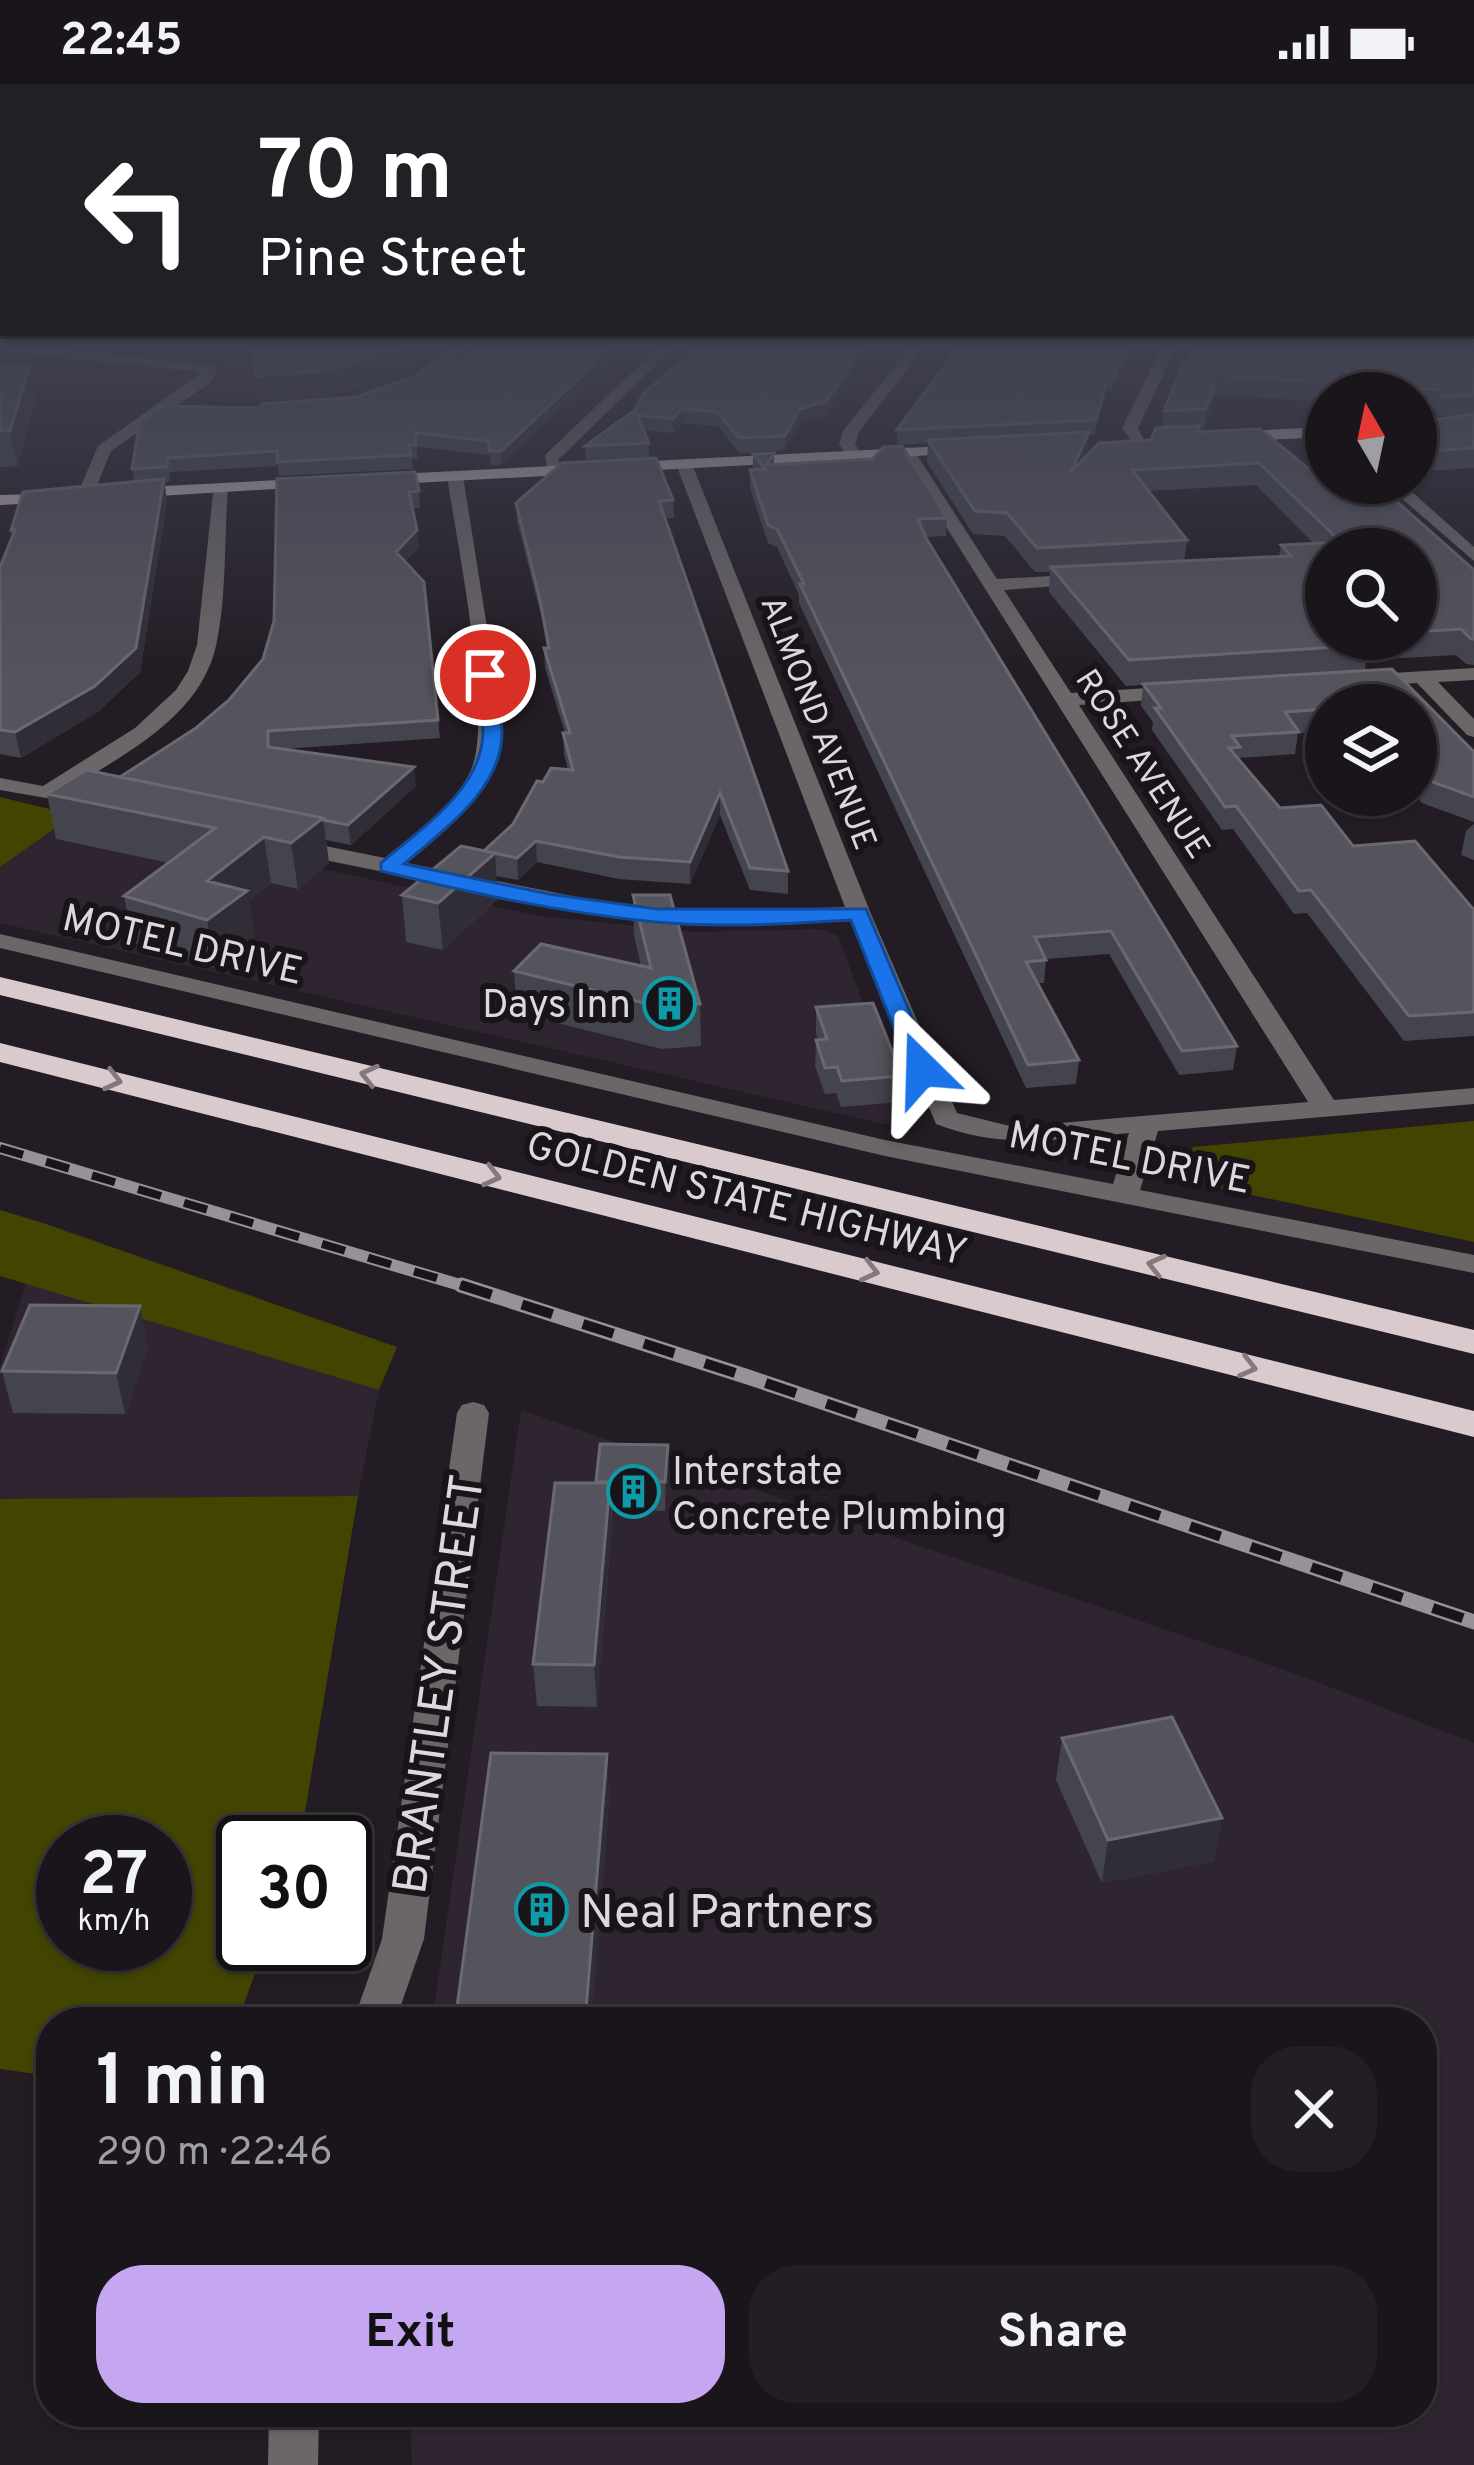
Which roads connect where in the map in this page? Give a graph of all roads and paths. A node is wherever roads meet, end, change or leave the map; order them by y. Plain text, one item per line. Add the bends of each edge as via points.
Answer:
1 (103, 452) edge
2 (557, 452) edge
3 (852, 452) edge
4 (905, 452) edge
5 (907, 452) edge
6 (854, 455) junction
7 (684, 464) junction
8 (554, 471) junction
9 (455, 476) junction
10 (366, 481) edge
11 (344, 482) edge
12 (220, 488) junction
13 (85, 495) junction
14 (0, 500) edge
15 (1416, 504) edge
16 (1474, 556) edge
17 (1104, 578) edge
18 (992, 585) junction
19 (1474, 674) edge
20 (1422, 677) junction
21 (1327, 683) edge
22 (1207, 691) edge
23 (1064, 700) junction
24 (1474, 730) edge
25 (0, 784) edge
26 (47, 794) junction
27 (116, 808) edge
28 (274, 842) edge
29 (388, 867) junction
30 (859, 914) junction
31 (0, 941) edge
32 (0, 986) edge
33 (0, 1052) edge
34 (1474, 1096) edge
35 (1326, 1109) junction
36 (1146, 1124) junction
37 (1124, 1195) junction
38 (1474, 1264) edge
39 (1474, 1342) edge
40 (473, 1413) dead end
41 (1474, 1427) edge
42 (379, 2007) edge
43 (293, 2427) edge
44 (292, 2465) edge

1 - 13 street
2 - 8 street
3 - 6 street
4 - 6 main road
5 - 18 street, ROSE AVENUE
6 - 7 main road
7 - 8 main road
7 - 30 street, ALMOND AVENUE
8 - 9 main road
9 - 10 main road
9 - 29 street via 491,748 455,809
11 - 12 main road
12 - 13 main road
12 - 26 street via 200,669 159,718
13 - 14 main road
15 - 16 street
17 - 18 street
18 - 23 street, ROSE AVENUE
19 - 20 street
20 - 21 street
20 - 24 street
22 - 23 street
23 - 35 street, ROSE AVENUE
25 - 26 street
26 - 27 street
28 - 29 street
29 - 30 street via 657,916
30 - 36 street, ALMOND AVENUE via 938,1108 963,1127 1014,1135
31 - 37 street, MOTEL DRIVE via 847,1139
39 -> 32 highway, GOLDEN STATE HIGHWAY
33 -> 41 highway, GOLDEN STATE HIGHWAY
34 - 35 street
35 - 36 street
36 - 37 street
37 - 38 street, MOTEL DRIVE
40 - 42 street, BRANTLEY STREET via 403,1939
43 - 44 street

